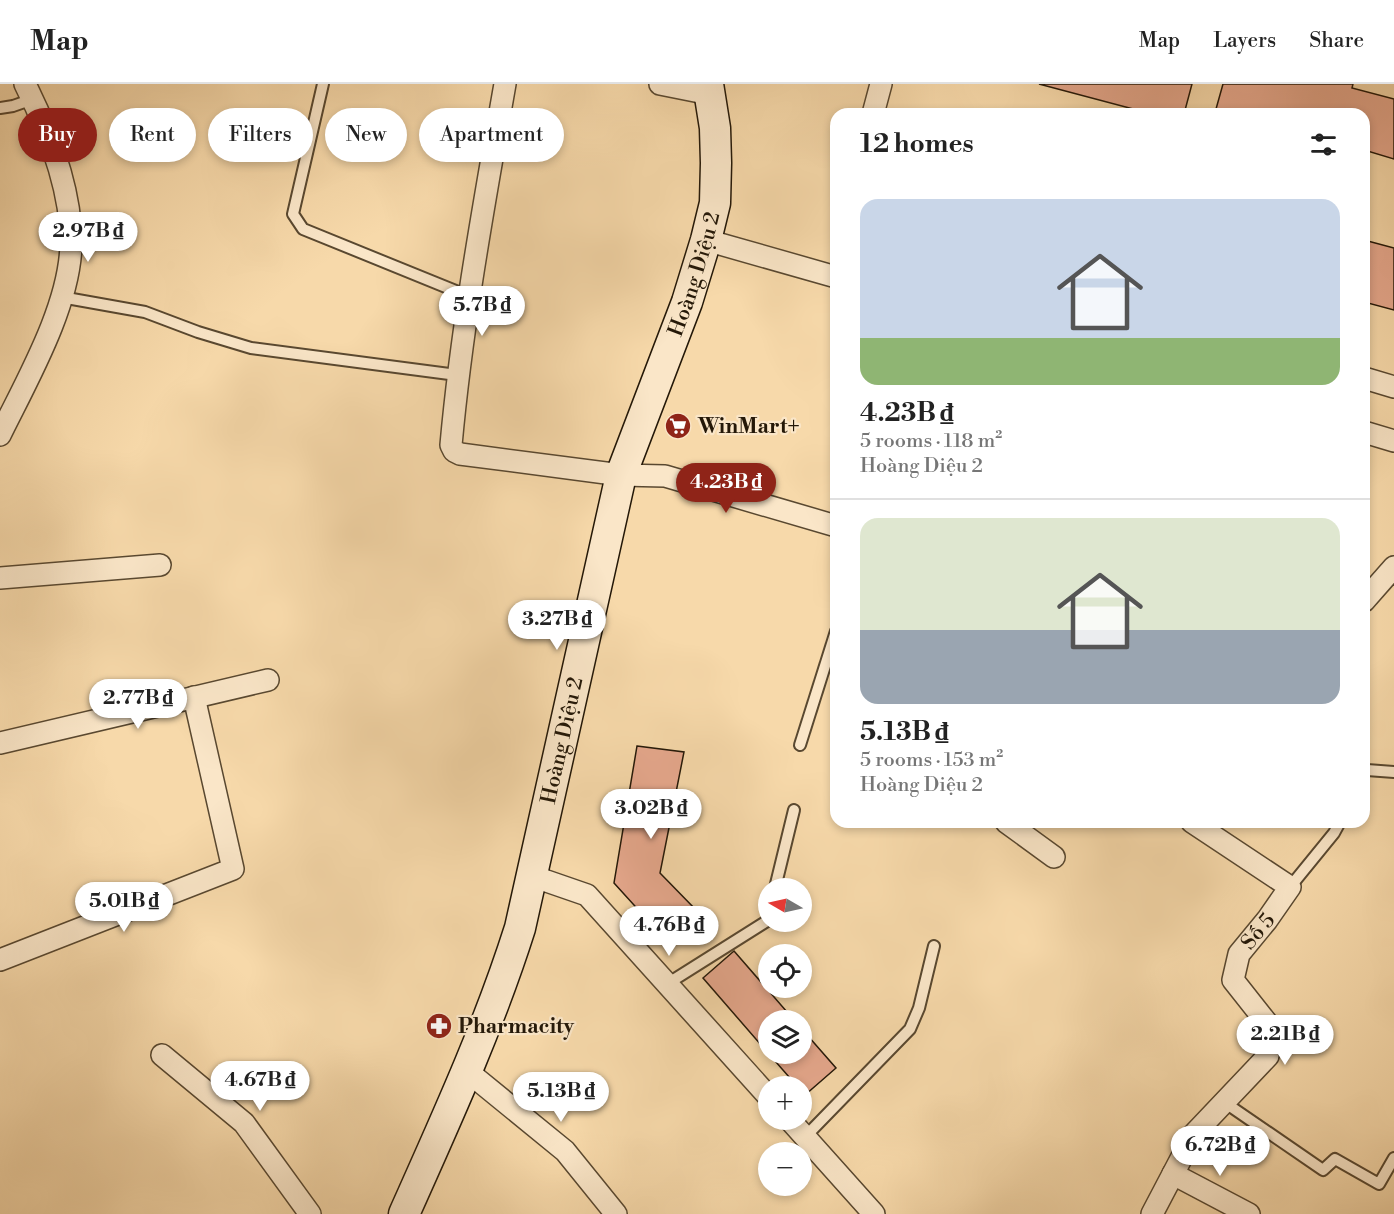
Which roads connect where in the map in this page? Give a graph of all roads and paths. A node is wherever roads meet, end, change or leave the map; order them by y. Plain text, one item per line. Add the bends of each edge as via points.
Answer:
1 (323, 84) edge
2 (504, 84) edge
3 (660, 84) edge
4 (881, 84) edge
5 (709, 89) edge
6 (29, 92) edge
7 (0, 108) edge
8 (875, 108) edge
9 (706, 240) junction
10 (830, 275) edge
11 (468, 296) junction
12 (61, 297) junction
13 (458, 375) junction
14 (1370, 380) edge
15 (1394, 387) edge
16 (1370, 434) edge
17 (0, 435) edge
18 (1394, 441) edge
19 (621, 475) junction
20 (830, 524) edge
21 (160, 565) dead end
22 (1394, 567) edge
23 (0, 578) edge
24 (1370, 594) edge
25 (830, 650) edge
26 (268, 680) dead end
27 (194, 696) junction
28 (0, 743) edge
29 (800, 745) dead end
30 (1370, 771) edge
31 (1394, 772) edge
32 (794, 810) dead end
33 (1014, 828) edge
34 (1201, 828) edge
35 (1337, 828) edge
36 (1054, 857) dead end
37 (532, 876) junction
38 (777, 878) edge
39 (1290, 887) junction
40 (758, 927) edge
41 (934, 946) dead end
42 (0, 960) edge
43 (668, 984) junction
44 (162, 1055) dead end
45 (467, 1071) junction
46 (758, 1085) edge
47 (1224, 1102) junction
48 (799, 1130) edge
49 (805, 1137) junction
50 (1394, 1158) edge
51 (1173, 1174) junction
52 (310, 1214) edge
53 (404, 1214) edge
54 (616, 1214) edge
55 (874, 1214) edge
56 (1152, 1214) edge
57 (1249, 1214) edge

1 - 11 lane via 293,214 303,229
2 - 11 street
3 - 5 street
4 - 8 street
5 - 9 street, Hoàng Diệu 2 via 716,163 715,203
6 - 7 lane via 13,106
6 - 12 street via 54,153 68,202 71,243
9 - 10 street
9 - 19 street, Hoàng Diệu 2 via 687,302
11 - 13 street
12 - 13 lane via 145,312 251,348
12 - 17 street via 42,349
13 - 19 street via 451,445 460,454
14 - 15 street
16 - 18 street
19 - 20 street via 665,476
19 - 37 street, Hoàng Diệu 2
21 - 23 street
22 - 24 street
25 - 29 lane
26 - 27 street
27 - 28 street
27 - 42 street via 233,869
30 - 31 lane
32 - 38 lane
33 - 36 street
34 - 39 street
35 - 39 lane
37 - 43 street via 587,895
37 - 45 street, Hoàng Diệu 2 via 507,969
39 - 47 street, Số 5 via 1239,954 1233,980 1267,1023 1268,1056
40 - 43 lane
41 - 49 lane via 910,1029
43 - 46 street
44 - 52 street via 244,1123
45 - 53 street, Hoàng Diệu 2
45 - 54 street via 565,1151
47 - 50 lane via 1323,1170 1335,1159 1379,1184
47 - 51 street, Số 5 via 1194,1134
48 - 49 street
49 - 55 street
51 - 56 street, Số 5
51 - 57 street

